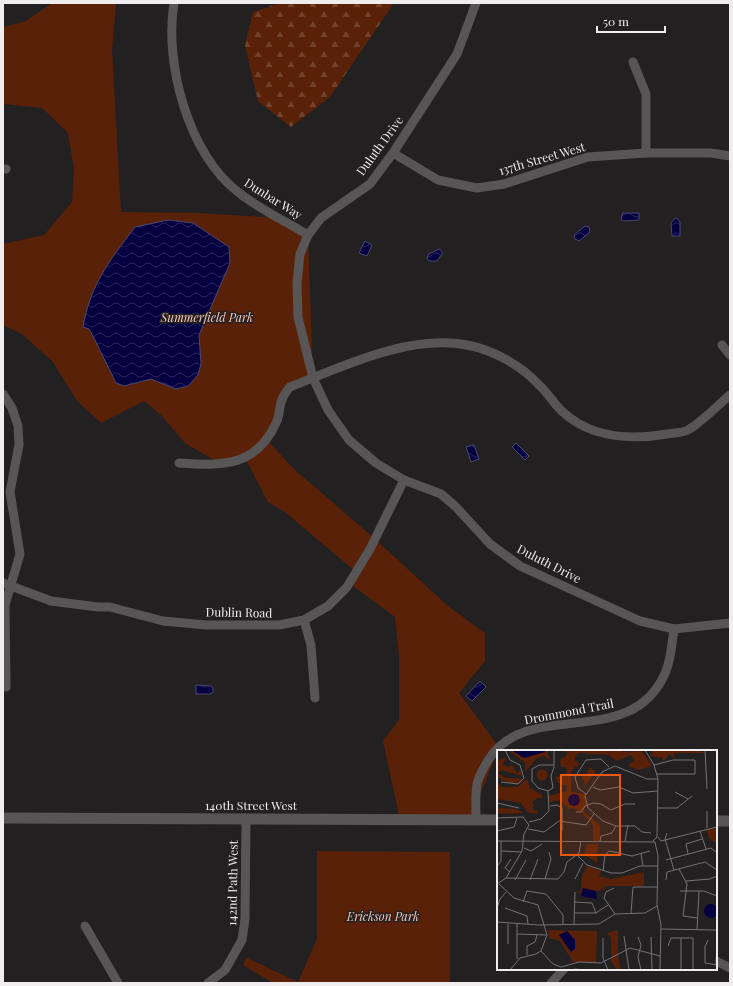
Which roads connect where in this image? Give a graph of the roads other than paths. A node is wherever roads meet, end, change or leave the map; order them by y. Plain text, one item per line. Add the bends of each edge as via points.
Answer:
1 (174, 3) edge
2 (476, 3) edge
3 (633, 62) dead end
4 (393, 153) junction
5 (646, 153) junction
6 (730, 156) edge
7 (308, 235) junction
8 (722, 345) dead end
9 (730, 355) edge
10 (313, 378) junction
11 (3, 394) edge
12 (730, 395) edge
13 (179, 463) dead end
14 (404, 480) junction
15 (7, 584) edge
16 (304, 620) junction
17 (730, 623) edge
18 (674, 629) junction
19 (6, 687) dead end
20 (315, 698) dead end
21 (3, 818) edge
22 (246, 819) junction
23 (476, 820) junction
24 (497, 820) edge
25 (717, 820) edge
26 (730, 820) edge
27 (85, 926) dead end
28 (717, 962) edge
29 (730, 968) edge
30 (563, 970) edge
31 (118, 983) edge
32 (208, 983) edge
33 (551, 983) edge

1 - 7 street, Dunbar Way via 172,17 175,64 181,97 193,132 210,163 237,192
2 - 4 street, Duluth Drive via 457,54
3 - 5 street via 646,94
4 - 5 street, 137th Street West via 438,180 477,188 504,184 588,157
4 - 7 street, Duluth Drive via 370,184 321,218
5 - 6 street, 137th Street West via 711,153
7 - 10 street, Duluth Drive via 300,254 297,283 298,317
8 - 9 street
10 - 12 street via 399,347 441,342 468,345 494,354 518,367 540,385 564,413 588,429 615,436 652,437 687,431
10 - 13 street via 290,387 282,400 277,420 267,440 250,455 234,462 214,466
10 - 14 street, Duluth Drive via 328,410 349,440 376,463
11 - 15 street via 12,408 18,426 19,445 10,492 20,554
14 - 16 street, Dublin Road via 370,549 347,587 328,606
14 - 18 street, Duluth Drive via 440,494 456,507 490,544 520,566 640,621
15 - 16 street, Dublin Road via 51,601 110,607 149,618 185,624 279,626
15 - 19 street
16 - 20 street via 310,645
17 - 18 street, Duluth Drive
18 - 23 street, Drommond Trail via 667,670 658,687 629,711 612,718 524,732 506,741 493,752 477,783
21 - 22 street, 140th Street West
22 - 23 street, 140th Street West
22 - 32 street, 142nd Path West via 246,919 242,940 225,970
23 - 24 street, 140th Street West
25 - 26 street
27 - 31 street
28 - 29 street
30 - 33 street

